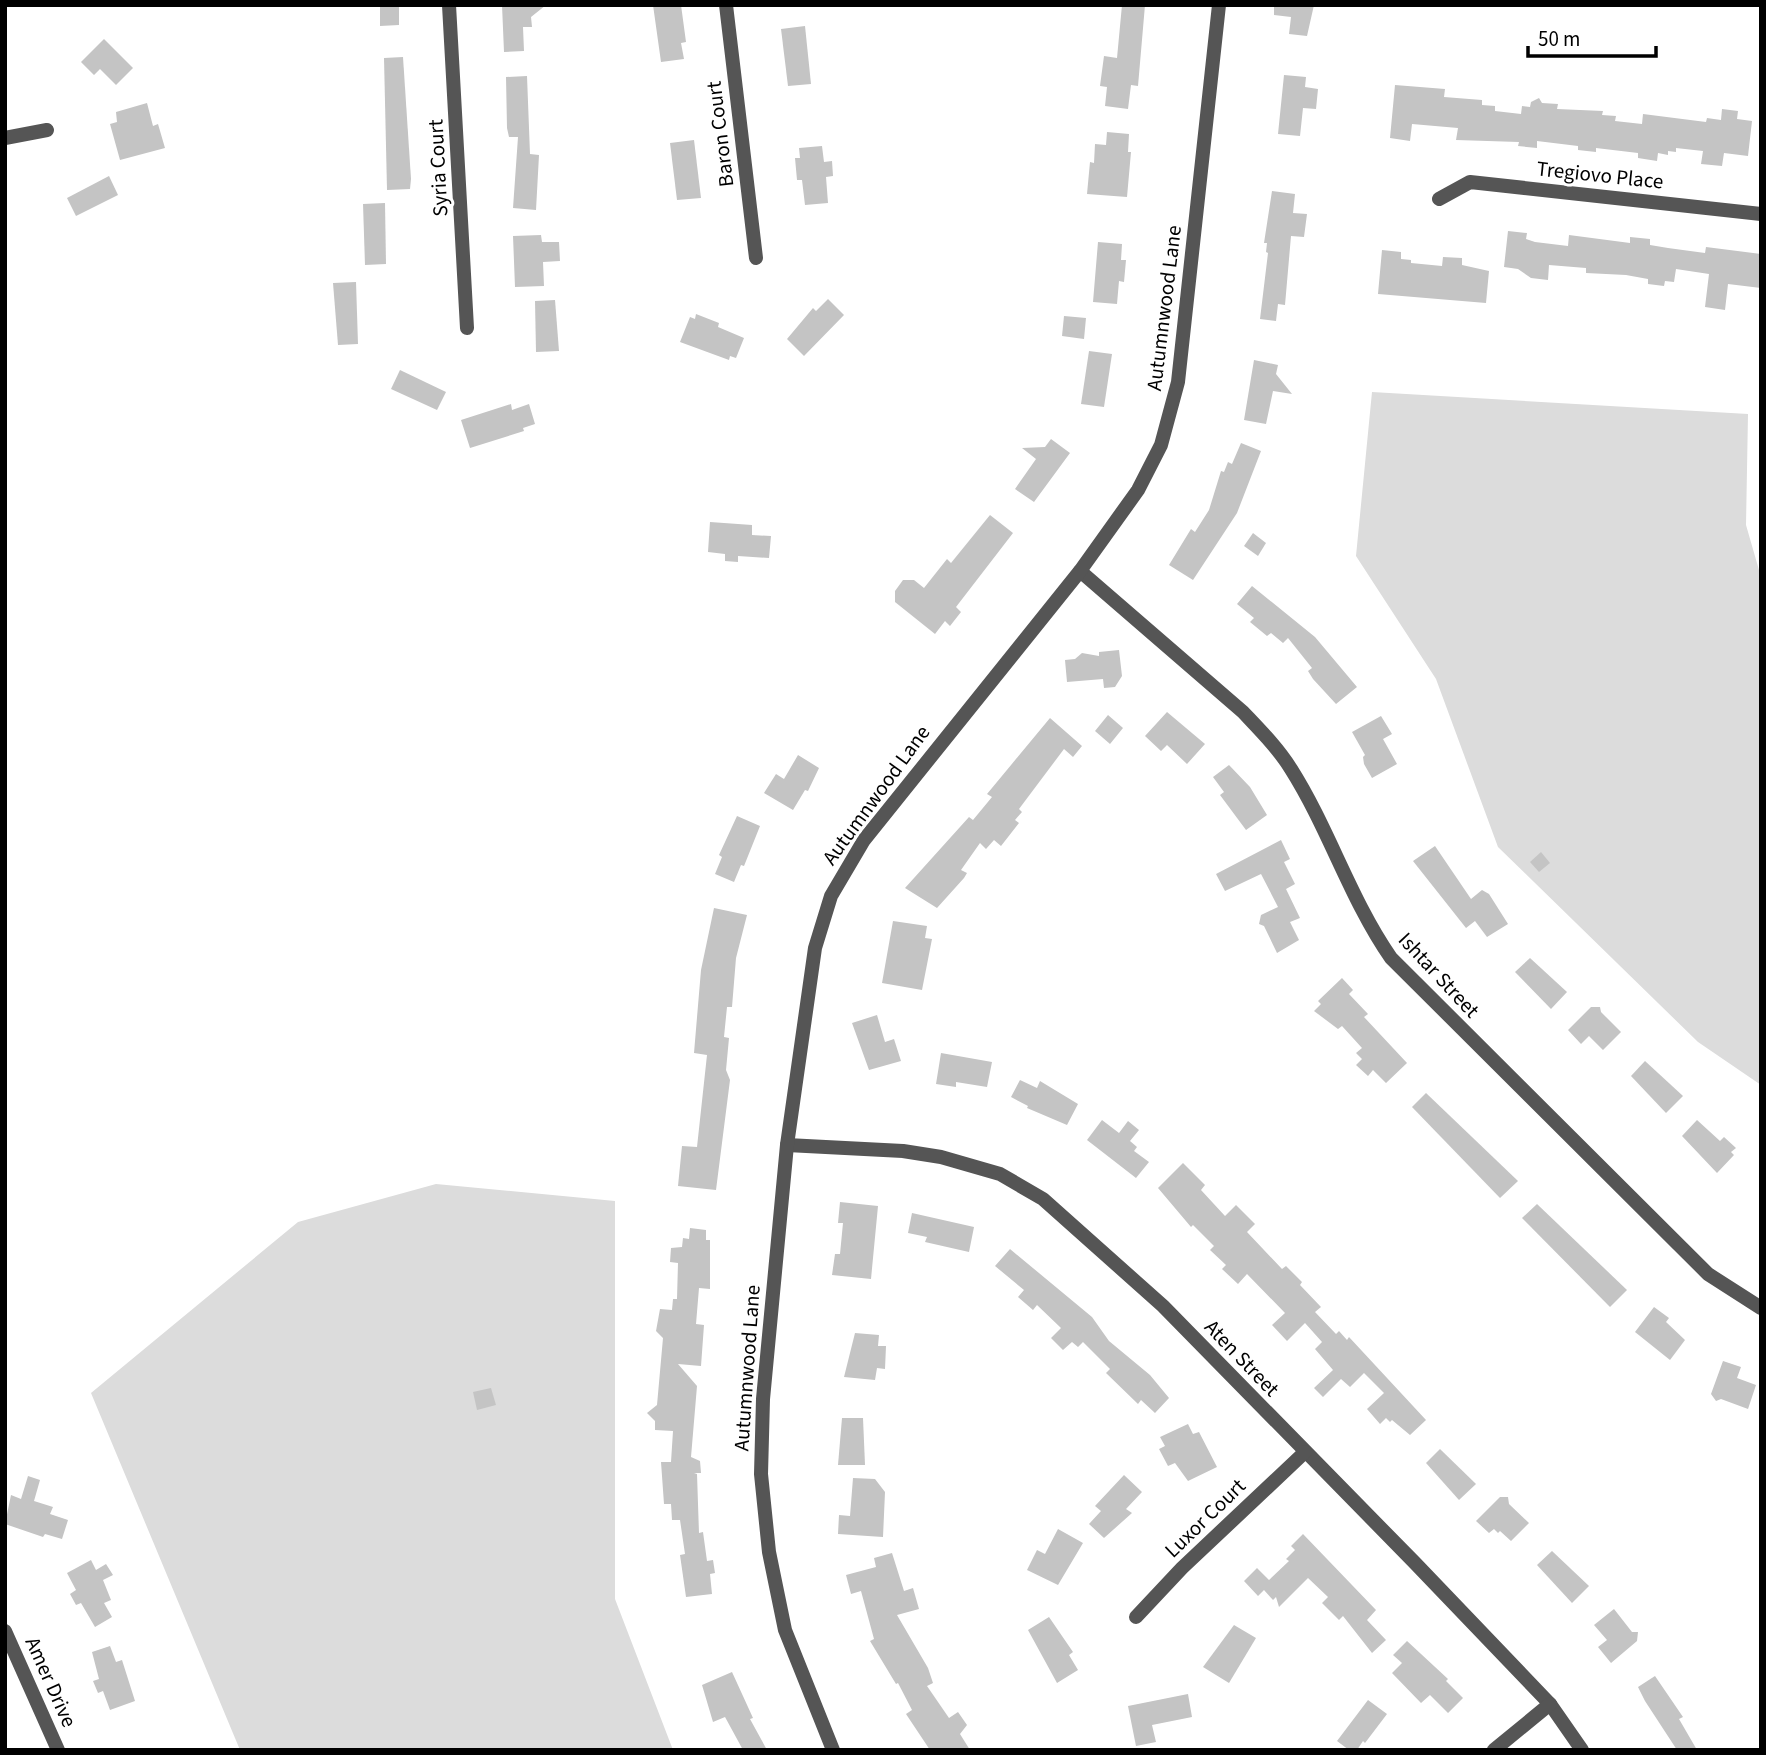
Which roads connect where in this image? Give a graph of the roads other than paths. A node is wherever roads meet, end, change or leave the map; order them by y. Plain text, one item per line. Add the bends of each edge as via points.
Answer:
1 (449, 5) edge
2 (726, 5) edge
3 (1219, 5) edge
4 (47, 130) dead end
5 (5, 138) edge
6 (1439, 198) dead end
7 (1761, 214) edge
8 (757, 258) dead end
9 (467, 328) dead end
10 (1080, 570) junction
11 (788, 1145) junction
12 (1761, 1308) edge
13 (1305, 1452) junction
14 (1136, 1618) dead end
15 (5, 1631) edge
16 (1549, 1704) junction
17 (58, 1750) edge
18 (833, 1750) edge
19 (1494, 1750) edge
20 (1582, 1750) edge

1 - 9 street, Syria Court
2 - 8 street, Baron Court
3 - 10 street, Autumnwood Lane via 1173,406 1161,445 1138,490
4 - 5 street
6 - 7 street, Tregiovo Place via 1470,182
10 - 11 street, Autumnwood Lane via 884,812 831,896 807,985
10 - 12 street, Ishtar Street via 1265,735 1291,768 1371,929 1391,958 1708,1274
11 - 13 street, Aten Street via 942,1157 1018,1183 1107,1253
11 - 18 street, Autumnwood Lane via 763,1399 762,1495 785,1630
13 - 14 street, Luxor Court
13 - 16 street, Aten Street
15 - 17 street, Amer Drive
16 - 19 street
16 - 20 street, Aten Street

